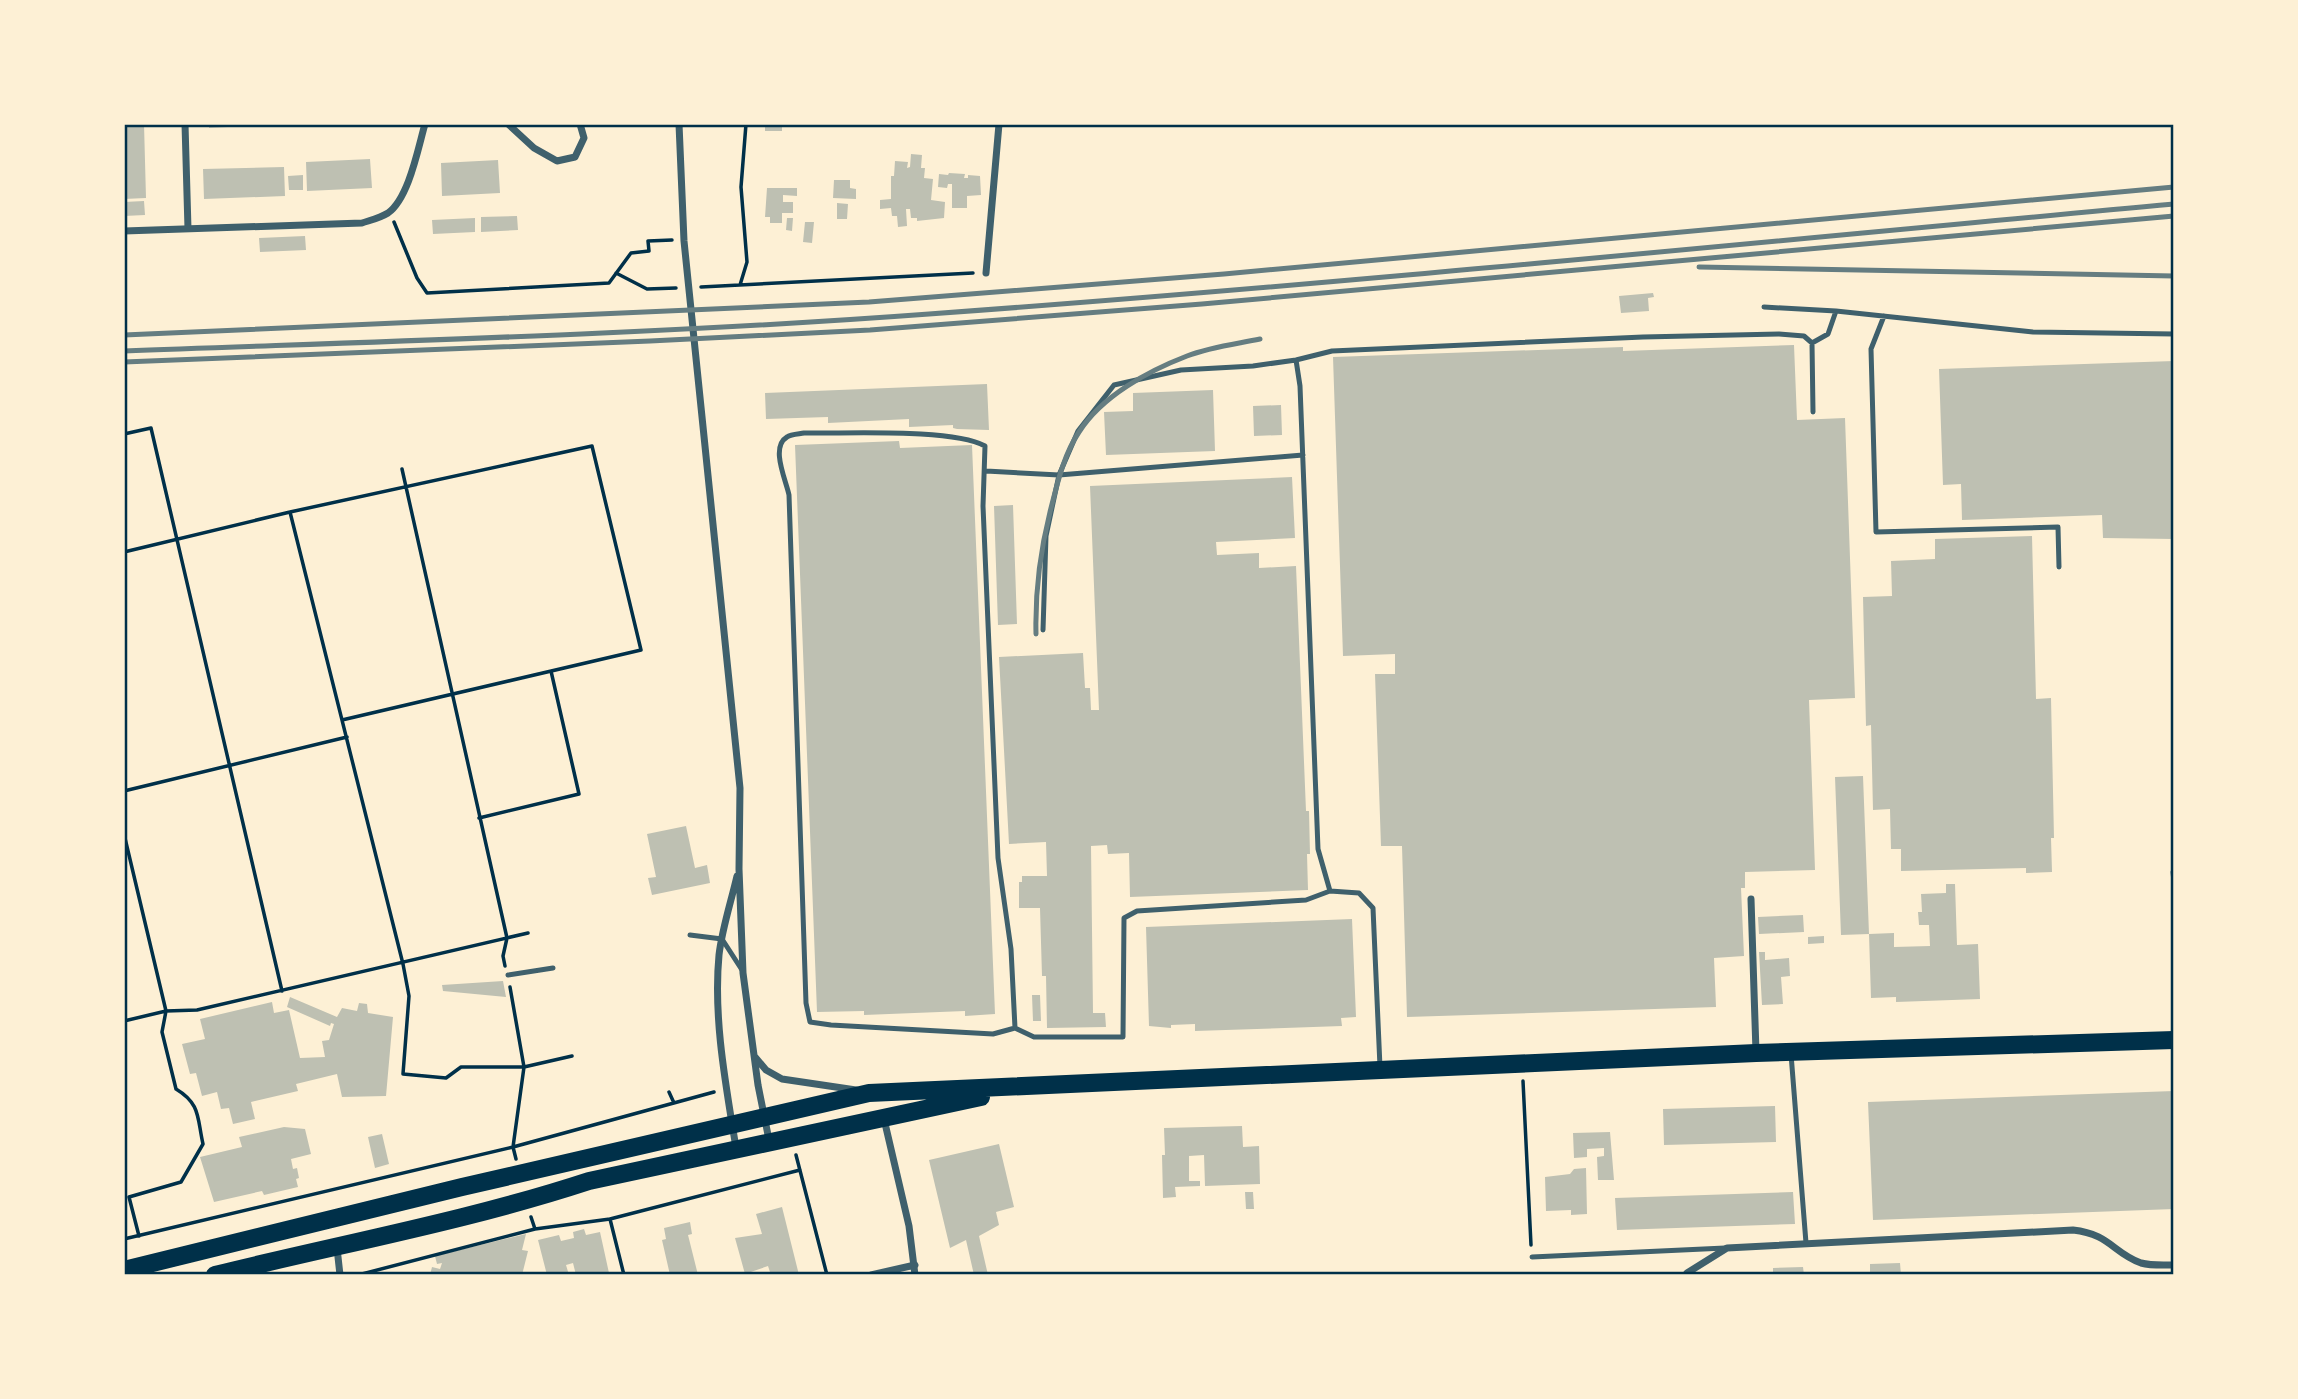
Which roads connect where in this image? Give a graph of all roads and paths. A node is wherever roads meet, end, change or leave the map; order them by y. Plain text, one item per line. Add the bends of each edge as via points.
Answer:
1 (185, 124) edge
2 (425, 124) edge
3 (508, 124) edge
4 (580, 124) edge
5 (679, 124) edge
6 (746, 124) edge
7 (999, 124) edge
8 (390, 212) junction
9 (188, 229) junction
10 (124, 231) edge
11 (667, 240) dead end
12 (986, 273) joint
13 (1764, 307) dead end
14 (1836, 312) junction
15 (1884, 316) junction
16 (2174, 334) edge
17 (1812, 343) junction
18 (1296, 360) junction
19 (1813, 412) dead end
20 (124, 434) edge
21 (1303, 455) junction
22 (402, 469) dead end
23 (986, 471) junction
24 (1059, 475) junction
25 (406, 487) junction
26 (290, 512) junction
27 (178, 539) junction
28 (124, 552) edge
29 (2059, 567) dead end
30 (1043, 630) dead end
31 (551, 671) junction
32 (451, 694) junction
33 (342, 720) junction
34 (347, 737) junction
35 (230, 765) junction
36 (124, 791) edge
37 (479, 818) junction
38 (124, 834) edge
39 (739, 869) junction
40 (2173, 873) edge
41 (2174, 882) edge
42 (1330, 891) junction
43 (1751, 899) dead end
44 (528, 933) dead end
45 (690, 934) dead end
46 (508, 938) junction
47 (722, 939) junction
48 (403, 964) junction
49 (553, 968) dead end
50 (743, 973) junction
51 (508, 975) junction
52 (282, 991) junction
53 (166, 1011) junction
54 (124, 1021) edge
55 (1015, 1028) junction
56 (2174, 1040) edge
57 (1791, 1052) junction
58 (1756, 1053) junction
59 (572, 1056) dead end
60 (754, 1056) junction
61 (1522, 1065) junction
62 (524, 1067) junction
63 (1380, 1071) junction
64 (1015, 1088) junction
65 (669, 1093) dead end
66 (869, 1093) junction
67 (674, 1103) dead end
68 (764, 1116) junction
69 (884, 1118) junction
70 (732, 1124) junction
71 (770, 1144) junction
72 (736, 1149) junction
73 (801, 1170) dead end
74 (535, 1228) dead end
75 (139, 1236) dead end
76 (1805, 1243) junction
77 (337, 1248) junction
78 (1727, 1248) junction
79 (1532, 1257) joint
80 (915, 1265) junction
81 (2174, 1265) edge
82 (124, 1270) edge
83 (1688, 1273) dead end
84 (215, 1275) edge
85 (340, 1275) edge
86 (358, 1275) edge
87 (624, 1275) edge
88 (871, 1275) edge
89 (915, 1275) edge

1 - 9 street
2 - 8 street via 406,186
3 - 4 street via 557,161 575,158 584,138
5 - 39 street via 684,240 740,788
6 - 12 path via 741,187 747,262 740,285
7 - 12 street
8 - 9 street via 362,223
8 - 11 path via 427,293 609,283 631,253 649,251 648,241
9 - 10 street
13 - 14 lane
14 - 15 lane
14 - 17 lane via 1828,334
15 - 16 lane via 2033,332
15 - 29 lane via 1871,349 1876,532 2057,527
17 - 18 lane via 1804,336 1779,334 1643,337 1332,351
17 - 19 lane
18 - 21 lane
18 - 24 lane via 1181,370 1114,385 1078,431
20 - 27 path via 151,428
21 - 24 lane
21 - 42 lane via 1318,849
22 - 25 path
23 - 24 lane
23 - 55 lane via 998,858 1011,949
23 - 55 lane via 985,446 974,440 934,435 804,433 788,436 780,444 778,457 789,495 810,1022 993,1034
24 - 30 lane via 1046,536
25 - 26 path
25 - 31 path via 592,446 641,650
25 - 32 path
26 - 27 path
26 - 33 path
27 - 28 path
27 - 35 path
31 - 32 path
31 - 37 path via 579,794
32 - 33 path
32 - 37 path
33 - 34 path
34 - 35 path
34 - 48 path
35 - 36 path
35 - 52 path
37 - 46 path
38 - 53 path
39 - 47 street
39 - 50 street
40 - 41 lane
42 - 55 lane via 1307,900 1137,911 1124,918 1123,1037 1034,1037
42 - 63 lane via 1359,893 1373,908
43 - 58 street
44 - 46 path
45 - 47 lane
46 - 48 path
46 - 51 path via 503,956
47 - 50 lane
47 - 70 street via 720,1021
48 - 52 path
48 - 62 path via 409,996 403,1074 446,1078 461,1067
49 - 51 lane
50 - 60 street
51 - 62 path
52 - 53 path via 197,1010
53 - 54 path
53 - 75 path via 162,1032 176,1089 194,1103 204,1144 181,1182 129,1197
56 - 57 main road
57 - 58 main road
57 - 76 lane
58 - 61 main road
59 - 62 path
60 - 66 street via 782,1079
60 - 68 street
61 - 63 main road
61 - 79 path
63 - 64 main road
64 - 66 main road
64 - 69 main road
65 - 67 path
66 - 68 main road
68 - 70 main road
68 - 71 street
69 - 71 main road
69 - 80 street
70 - 72 street
70 - 82 main road
71 - 72 main road
72 - 77 main road via 589,1181 526,1202
73 - 87 path via 610,1219
74 - 86 path
76 - 78 street
76 - 81 street via 2073,1230 2101,1237 2137,1262
77 - 84 main road
77 - 85 street
78 - 79 lane
78 - 83 street
80 - 88 street
80 - 89 street

